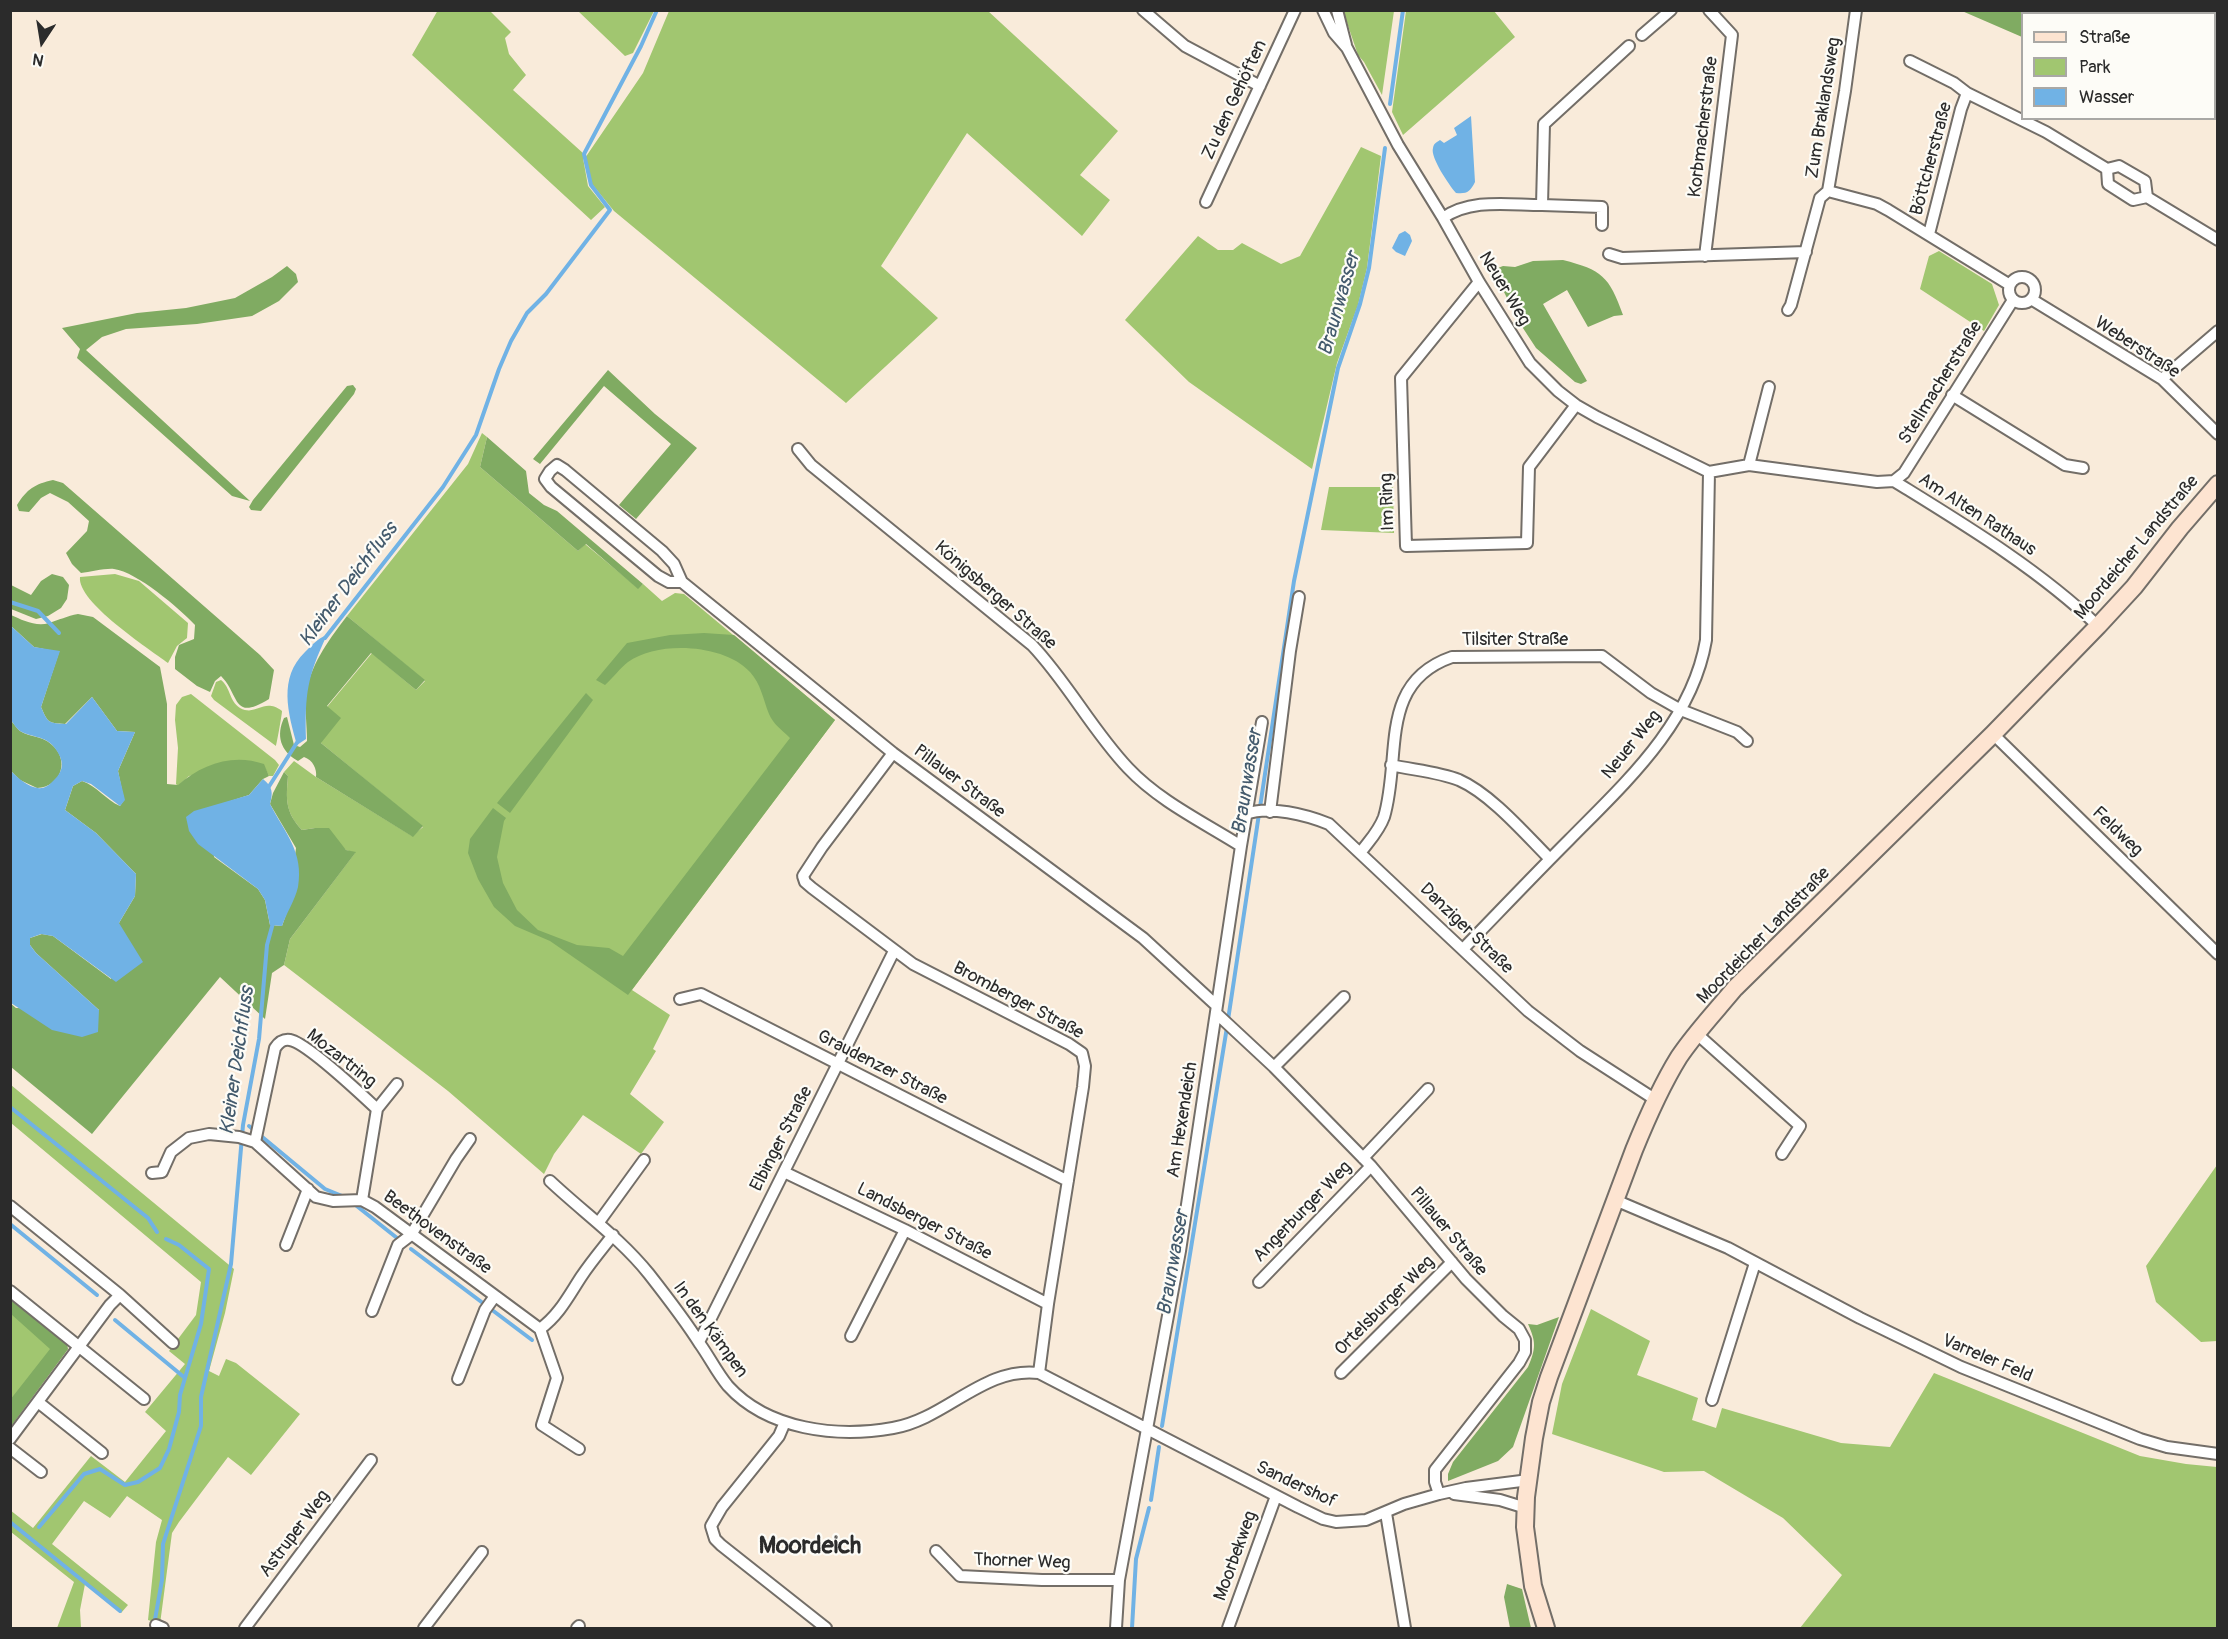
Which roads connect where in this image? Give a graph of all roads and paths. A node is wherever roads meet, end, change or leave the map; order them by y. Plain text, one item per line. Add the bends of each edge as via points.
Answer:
1 (1143, 10) edge
2 (1295, 10) edge
3 (1323, 10) edge
4 (1337, 10) edge
5 (1671, 10) edge
6 (1709, 10) edge
7 (1856, 10) edge
8 (1642, 35) dead end
9 (1629, 46) dead end
10 (1347, 48) junction
11 (1910, 61) dead end
12 (1260, 86) junction
13 (1967, 93) junction
14 (2021, 120) edge
15 (2022, 120) edge
16 (2107, 169) junction
17 (1828, 191) junction
18 (2147, 197) junction
19 (1206, 202) dead end
20 (1542, 205) junction
21 (1443, 218) junction
22 (1602, 225) dead end
23 (1929, 234) junction
24 (2217, 240) edge
25 (1806, 252) junction
26 (1609, 254) dead end
27 (1705, 256) junction
28 (1479, 282) junction
29 (2010, 285) junction
30 (2031, 299) junction
31 (2013, 300) junction
32 (1788, 310) dead end
33 (2217, 331) edge
34 (2162, 380) junction
35 (1769, 387) dead end
36 (1952, 395) junction
37 (1576, 405) junction
38 (2217, 434) edge
39 (798, 449) dead end
40 (1749, 465) junction
41 (2083, 468) dead end
42 (1708, 472) junction
43 (1894, 481) junction
44 (2217, 484) edge
45 (682, 582) junction
46 (1299, 597) dead end
47 (2098, 626) junction
48 (1681, 711) junction
49 (1262, 722) dead end
50 (1993, 734) junction
51 (1747, 741) dead end
52 (893, 753) junction
53 (1391, 765) junction
54 (1270, 812) junction
55 (1249, 813) junction
56 (1241, 846) junction
57 (1361, 852) junction
58 (1550, 859) junction
59 (1464, 949) junction
60 (894, 951) junction
61 (2217, 954) edge
62 (1344, 997) dead end
63 (680, 999) dead end
64 (1218, 1012) junction
65 (1697, 1034) junction
66 (838, 1064) junction
67 (1274, 1067) junction
68 (397, 1084) dead end
69 (1428, 1089) dead end
70 (1656, 1100) junction
71 (377, 1109) junction
72 (252, 1137) junction
73 (471, 1139) dead end
74 (1782, 1154) dead end
75 (1363, 1158) junction
76 (644, 1160) dead end
77 (1371, 1166) junction
78 (784, 1172) junction
79 (152, 1173) dead end
80 (1068, 1181) junction
81 (550, 1182) dead end
82 (308, 1189) junction
83 (359, 1200) junction
84 (1615, 1200) junction
85 (10, 1206) edge
86 (599, 1222) junction
87 (905, 1230) junction
88 (411, 1234) junction
89 (613, 1235) junction
90 (286, 1245) dead end
91 (1452, 1262) junction
92 (1755, 1263) junction
93 (1259, 1282) dead end
94 (10, 1291) edge
95 (120, 1295) junction
96 (490, 1303) junction
97 (1048, 1304) junction
98 (372, 1311) dead end
99 (540, 1329) junction
100 (851, 1336) dead end
101 (699, 1342) junction
102 (173, 1343) dead end
103 (80, 1347) junction
104 (1039, 1373) junction
105 (1341, 1373) dead end
106 (458, 1379) dead end
107 (144, 1399) dead end
108 (1712, 1400) dead end
109 (38, 1402) junction
110 (785, 1422) junction
111 (1146, 1428) junction
112 (10, 1439) edge
113 (10, 1448) edge
114 (579, 1449) dead end
115 (102, 1453) dead end
116 (2217, 1454) edge
117 (371, 1460) dead end
118 (41, 1472) dead end
119 (1529, 1480) junction
120 (1439, 1494) junction
121 (1276, 1496) junction
122 (1526, 1508) junction
123 (1386, 1513) junction
124 (936, 1551) dead end
125 (482, 1552) dead end
126 (1119, 1580) junction
127 (245, 1629) edge
128 (424, 1629) edge
129 (826, 1629) edge
130 (1116, 1629) edge
131 (1228, 1629) edge
132 (1405, 1629) edge
133 (1545, 1629) edge

1 - 12 street via 1185,46
2 - 12 street, Zu den Gehöften
3 - 10 street, Neuer Weg
4 - 10 street, Neuer Weg
5 - 8 street
6 - 27 street, Korbmacherstraße via 1732,35
7 - 17 street, Zum Braklandsweg
9 - 20 street via 1544,124
10 - 21 street, Neuer Weg via 1398,145
11 - 13 street, Böttcherstraße
12 - 19 street, Zu den Gehöften
13 - 14 street, Böttcherstraße
13 - 23 street, Böttcherstraße
15 - 16 street, Böttcherstraße
16 - 18 street, Böttcherstraße via 2120,166 2145,182
16 - 18 street, Böttcherstraße via 2108,184 2133,200
17 - 23 street via 1877,204
17 - 25 street, Zum Braklandsweg via 1820,198
18 - 24 street, Böttcherstraße
20 - 21 street via 1471,205
20 - 22 street via 1602,207
21 - 28 street, Neuer Weg
23 - 29 street
25 - 27 street
25 - 32 street, Zum Braklandsweg
26 - 27 street via 1622,258
28 - 37 street, Neuer Weg via 1530,363
28 - 37 street, Im Ring via 1401,378 1406,546 1527,543 1529,467
29 - 30 street via 2018,278 2029,279 2035,289
29 - 31 street
30 - 31 street via 2025,303
30 - 34 street, Weberstraße
31 - 36 street, Stellmacherstraße
33 - 34 street
34 - 38 street, Weberstraße
35 - 40 street
36 - 41 street via 2065,465
36 - 43 street, Stellmacherstraße via 1904,473
37 - 42 street, Neuer Weg
39 - 56 street, Königsberger Straße via 811,465 1032,645 1127,767 1144,783
40 - 42 street
40 - 43 street, Am Alten Rathaus
42 - 48 street, Neuer Weg via 1706,640 1702,663
43 - 47 street, Am Alten Rathaus via 1999,546
44 - 47 main road, Moordeicher Landstraße via 2134,588
45 - 45 street, Pillauer Straße via 674,564 662,551 565,470 557,465 550,471 545,479 551,487 658,576 669,582
45 - 52 street, Pillauer Straße
46 - 54 street
47 - 50 main road, Moordeicher Landstraße
48 - 51 street, Tilsiter Straße via 1737,732
48 - 53 street, Tilsiter Straße via 1602,656 1452,657 1433,664 1408,689 1398,717
48 - 58 street, Neuer Weg via 1629,779
49 - 55 street, Am Hexendeich
50 - 61 street, Feldweg
50 - 65 main road, Moordeicher Landstraße via 1735,988
52 - 60 street, Bromberger Straße via 803,876 812,888
52 - 64 street, Pillauer Straße via 1143,938
53 - 57 street, Tilsiter Straße via 1384,815
53 - 58 street via 1468,784
54 - 55 street, Danziger Straße
54 - 57 street, Danziger Straße via 1298,814 1329,824
55 - 56 street, Am Hexendeich
56 - 64 street, Am Hexendeich
57 - 59 street, Danziger Straße
58 - 59 street, Neuer Weg
59 - 70 street, Danziger Straße via 1551,1030
60 - 66 street, Elbinger Straße
60 - 80 street, Bromberger Straße via 1082,1053 1085,1066
62 - 67 street
63 - 66 street, Graudenzer Straße via 701,994
64 - 67 street, Pillauer Straße
64 - 111 street, Am Hexendeich via 1178,1263
65 - 70 main road, Moordeicher Landstraße
65 - 74 street via 1800,1126
66 - 78 street, Elbinger Straße
66 - 80 street, Graudenzer Straße
67 - 75 street, Pillauer Straße
68 - 71 street, Mozartring
69 - 75 street
70 - 84 main road, Moordeicher Landstraße
71 - 72 street, Mozartring via 306,1049 287,1039 275,1048
71 - 83 street, Mozartring
72 - 79 street via 209,1134 189,1138 171,1152 162,1172
72 - 82 street, Beethovenstraße
73 - 88 street
75 - 77 street, Pillauer Straße
76 - 86 street
77 - 91 street, Pillauer Straße
77 - 93 street, Angerburger Weg
78 - 87 street, Landsberger Straße
78 - 101 street, Elbinger Straße
80 - 97 street, Bromberger Straße
81 - 86 street, In den Kämpen
82 - 83 street, Beethovenstraße via 316,1197 333,1201
82 - 90 street
83 - 88 street, Beethovenstraße
84 - 92 street, Varreler Feld
84 - 119 main road, Moordeicher Landstraße via 1541,1402
85 - 95 street
86 - 89 street, In den Kämpen
87 - 97 street, Landsberger Straße
87 - 100 street
88 - 96 street, Beethovenstraße
88 - 98 street via 398,1245
89 - 99 street via 562,1308
89 - 101 street, In den Kämpen via 650,1275
91 - 105 street, Ortelsburger Weg
91 - 120 street, Pillauer Straße via 1519,1329 1525,1340 1525,1352 1435,1470
92 - 108 street
92 - 116 street, Varreler Feld via 1971,1371 2140,1439
94 - 103 street
95 - 102 street
95 - 103 street
96 - 99 street, Beethovenstraße
96 - 106 street
97 - 104 street, Bromberger Straße
99 - 114 street via 557,1378 542,1425
101 - 110 street, In den Kämpen via 729,1387 751,1405
103 - 107 street
103 - 109 street
104 - 110 street, In den Kämpen via 1018,1373 991,1381 932,1415 892,1429 828,1431
104 - 111 street
109 - 112 street
109 - 115 street
110 - 129 street via 779,1436 711,1526 721,1545
111 - 121 street, Sandershof
111 - 126 street, Am Hexendeich
113 - 118 street
117 - 127 street, Astruper Weg
119 - 120 street, Sandershof
119 - 122 main road, Moordeicher Landstraße
120 - 122 street, Sandershof via 1476,1496
120 - 123 street, Sandershof
121 - 123 street, Sandershof via 1312,1515 1336,1522 1366,1520
121 - 131 street, Moorbekweg
122 - 133 main road, Moordeicher Landstraße via 1530,1567
123 - 132 street
124 - 126 street, Thorner Weg via 960,1576
125 - 128 street
126 - 130 street, Am Hexendeich

